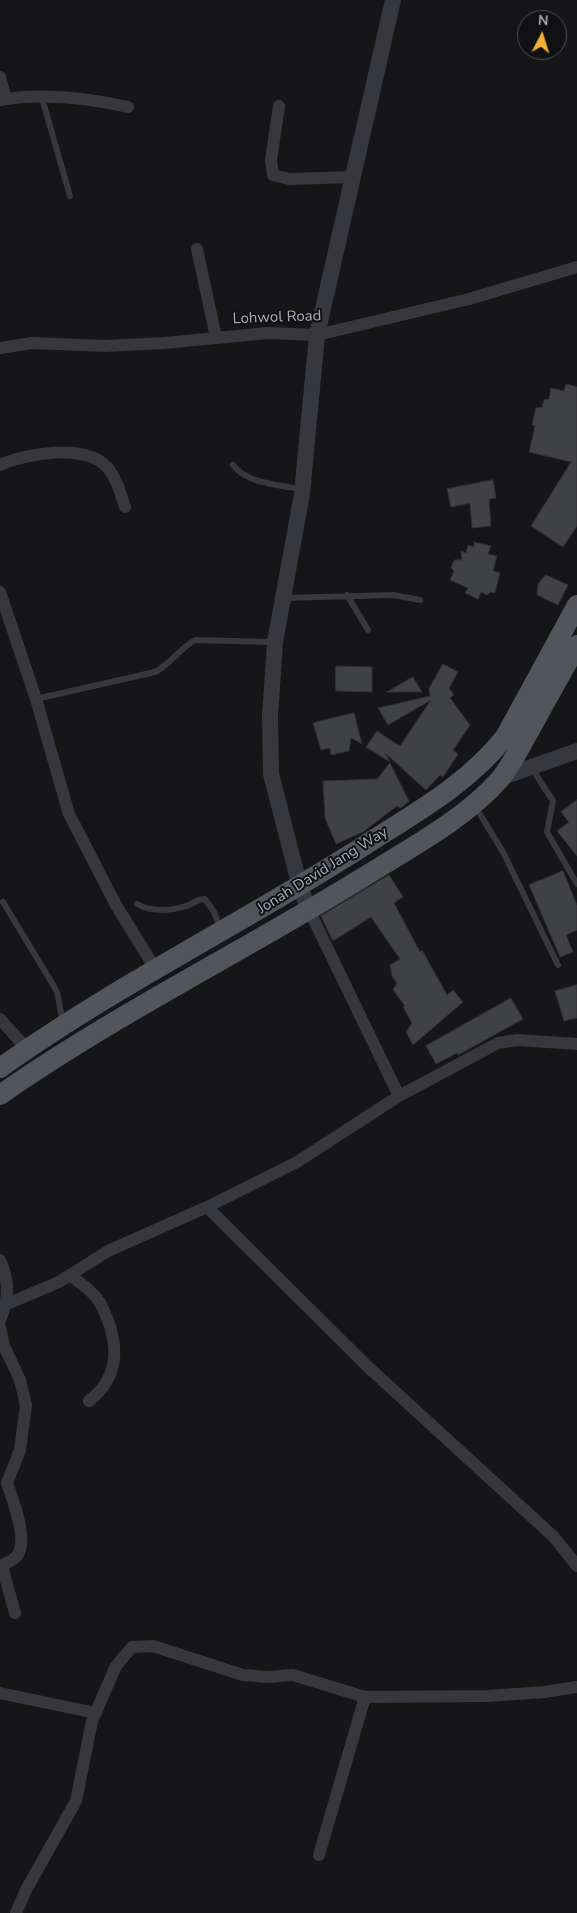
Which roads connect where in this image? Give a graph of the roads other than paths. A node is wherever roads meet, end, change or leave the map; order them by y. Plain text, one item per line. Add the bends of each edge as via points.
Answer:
1 (393, 0) edge
2 (0, 77) edge
3 (42, 98) junction
4 (3, 99) edge
5 (279, 106) dead end
6 (128, 107) dead end
7 (353, 177) junction
8 (70, 196) dead end
9 (197, 249) dead end
10 (577, 267) edge
11 (317, 335) junction
12 (216, 337) junction
13 (0, 348) edge
14 (0, 465) edge
15 (234, 465) dead end
16 (302, 489) junction
17 (126, 507) dead end
18 (0, 592) edge
19 (346, 595) junction
20 (282, 598) junction
21 (420, 600) dead end
22 (577, 604) edge
23 (368, 630) dead end
24 (275, 642) junction
25 (577, 645) edge
26 (36, 699) junction
27 (577, 751) edge
28 (530, 766) junction
29 (500, 778) junction
30 (473, 803) junction
31 (577, 884) edge
32 (300, 887) junction
33 (3, 902) dead end
34 (136, 904) dead end
35 (309, 910) junction
36 (221, 932) junction
37 (558, 965) dead end
38 (156, 970) junction
39 (0, 1018) edge
40 (66, 1025) junction
41 (577, 1044) edge
42 (27, 1049) junction
43 (0, 1068) edge
44 (0, 1095) edge
45 (399, 1096) junction
46 (207, 1207) junction
47 (0, 1260) edge
48 (70, 1276) junction
49 (8, 1304) junction
50 (0, 1320) edge
51 (0, 1327) edge
52 (12, 1362) junction
53 (0, 1367) edge
54 (89, 1401) dead end
55 (4, 1482) edge
56 (1, 1566) edge
57 (577, 1566) edge
58 (15, 1613) dead end
59 (577, 1687) edge
60 (0, 1693) edge
61 (365, 1697) junction
62 (96, 1713) junction
63 (319, 1855) dead end
64 (16, 1913) edge

1 - 7 street
2 - 4 street
3 - 4 street
3 - 6 street via 100,100
3 - 8 lane
5 - 7 street via 273,175 289,179
7 - 11 street
9 - 12 street
10 - 11 street, Lohwol Road via 469,299
11 - 12 street, Lohwol Road
11 - 16 street
12 - 13 street, Lohwol Road via 164,344 32,343
14 - 17 street via 54,452 94,459 110,470
15 - 16 lane via 239,473 258,480
16 - 20 street
18 - 26 street
19 - 20 lane
19 - 21 lane via 393,595
19 - 23 lane
20 - 24 street
22 - 32 main road, Jonah David Jang Way via 505,737 490,756 465,780
24 - 26 lane via 195,640 168,665 155,672
24 - 32 street via 270,691 271,774
25 - 29 main road via 518,753
26 - 38 street via 69,814 116,905
27 - 28 street
28 - 29 street
28 - 31 lane via 553,801 547,832
29 - 30 main road
30 - 35 main road via 438,831
30 - 37 lane via 503,852
32 - 35 street
32 - 36 main road, Jonah David Jang Way
33 - 40 lane via 55,988 60,1014
34 - 36 lane via 164,910 204,899 214,912
35 - 44 main road via 165,990
35 - 45 street
36 - 38 main road, Jonah David Jang Way
38 - 40 main road, Jonah David Jang Way
39 - 42 street
40 - 42 main road, Jonah David Jang Way
41 - 45 street via 517,1040 498,1043
42 - 43 main road, Jonah David Jang Way
45 - 46 street via 297,1162
46 - 48 street via 108,1251
46 - 57 street via 367,1366 554,1537
47 - 49 street via 6,1274
48 - 49 street
48 - 54 street via 95,1296 103,1308 116,1355 108,1382
49 - 50 street
51 - 52 street
52 - 53 street
52 - 55 street via 26,1405 20,1450
55 - 56 street via 15,1505 22,1544 17,1556
56 - 58 street
59 - 61 street via 488,1696
60 - 62 street
61 - 62 street via 293,1675 243,1675 153,1646 132,1647 116,1666
61 - 63 street
62 - 64 street via 76,1801

